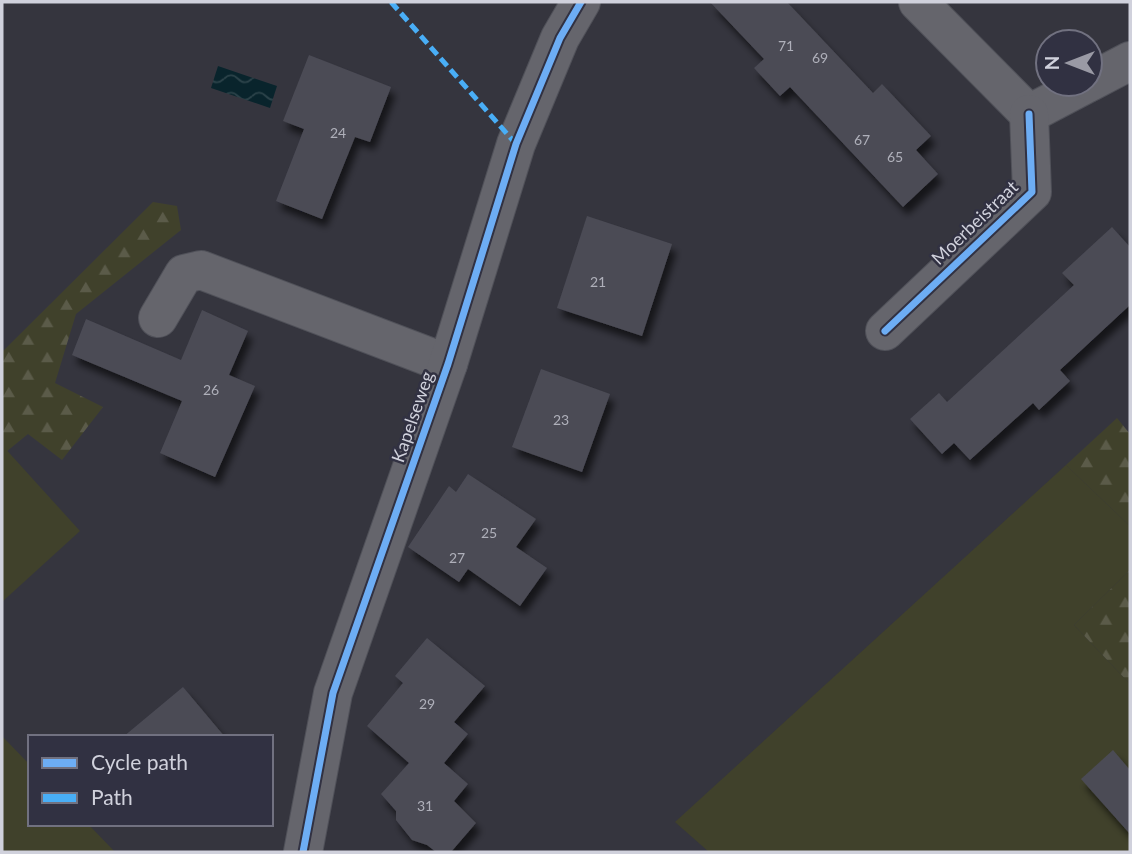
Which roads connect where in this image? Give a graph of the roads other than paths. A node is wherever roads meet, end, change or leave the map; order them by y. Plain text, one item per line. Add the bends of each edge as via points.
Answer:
1 (581, 2) edge
2 (918, 2) edge
3 (1130, 61) edge
4 (1104, 75) edge
5 (1059, 98) edge
6 (1029, 114) junction
7 (158, 318) dead end
8 (885, 331) dead end
9 (448, 364) junction
10 (303, 852) edge

1 - 9 street, Kapelseweg via 560,38 516,144
2 - 6 street
3 - 4 street
5 - 6 street
6 - 8 street, Moerbeistraat via 1031,192
7 - 9 street via 184,274 201,270
9 - 10 street, Kapelseweg via 332,692

